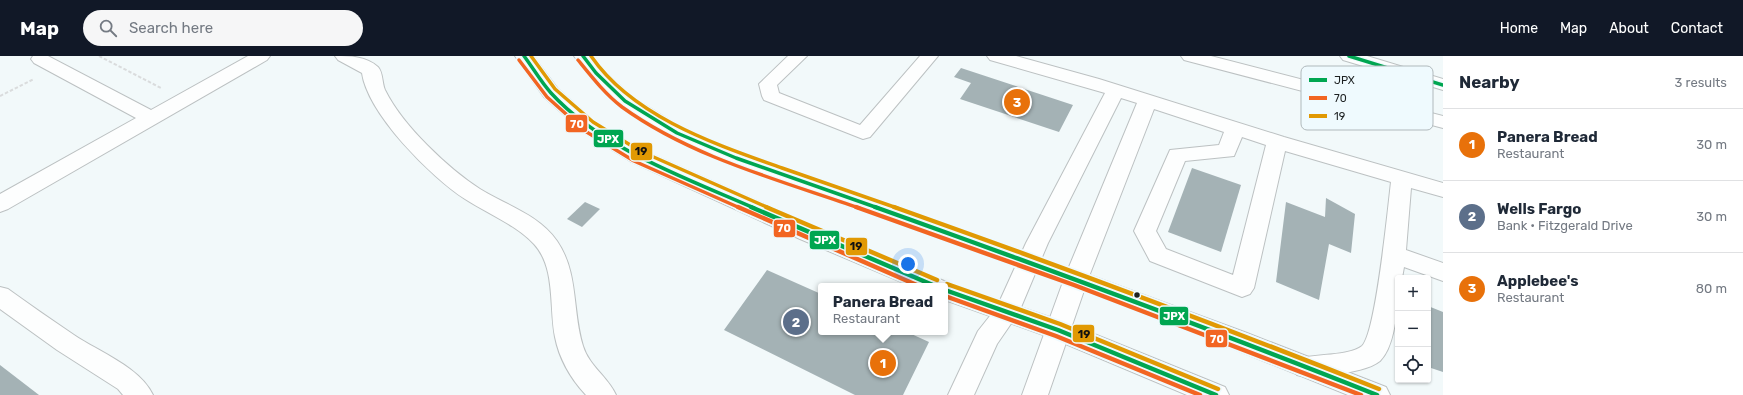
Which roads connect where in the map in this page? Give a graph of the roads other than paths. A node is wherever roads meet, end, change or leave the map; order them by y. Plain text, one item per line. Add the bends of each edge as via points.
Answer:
1 (46, 56) edge
2 (261, 56) edge
3 (344, 56) edge
4 (524, 56) edge
5 (583, 56) edge
6 (798, 56) edge
7 (929, 56) edge
8 (996, 56) edge
9 (1190, 56) edge
10 (1349, 56) edge
11 (1381, 66) edge
12 (1433, 82) edge
13 (1301, 85) edge
14 (1443, 85) edge
15 (1116, 90) junction
16 (1148, 100) junction
17 (150, 118) junction
18 (1433, 119) edge
19 (1443, 122) edge
20 (1235, 128) junction
21 (1277, 142) junction
22 (1402, 178) junction
23 (1443, 190) edge
24 (0, 204) edge
25 (1394, 255) junction
26 (1028, 263) junction
27 (1443, 272) edge
28 (1076, 279) junction
29 (928, 283) edge
30 (948, 291) edge
31 (0, 296) edge
32 (1007, 312) junction
33 (1058, 330) junction
34 (1306, 367) junction
35 (140, 395) edge
36 (603, 395) edge
37 (961, 395) edge
38 (1035, 395) edge
39 (1216, 395) edge
40 (1377, 395) edge

1 - 17 main road via 40,59
2 - 17 main road
3 - 36 main road via 371,70 374,86 394,121 426,155 465,188 523,224 545,243 554,256 561,276 566,329 574,358 585,376
4 - 29 main road via 551,93 589,127 637,156 808,233
5 - 26 main road via 596,73 625,101 677,133 736,158 926,224
6 - 7 main road via 768,84 771,96 863,133
8 - 15 main road
9 - 13 main road
10 - 11 main road
12 - 14 main road
15 - 16 main road
15 - 26 main road
16 - 20 main road
16 - 28 main road
17 - 24 main road
18 - 19 main road
20 - 21 main road
20 - 21 main road via 1227,151 1177,155 1145,231 1158,255 1242,288
21 - 22 main road
22 - 23 main road
22 - 25 main road
25 - 27 main road
25 - 34 main road via 1379,339 1371,353 1348,363
26 - 28 main road
26 - 32 main road
28 - 33 main road
28 - 34 main road
30 - 32 main road
31 - 35 main road via 66,344 127,381
32 - 33 main road
32 - 37 main road via 988,338
33 - 38 main road
33 - 39 main road
34 - 40 main road

